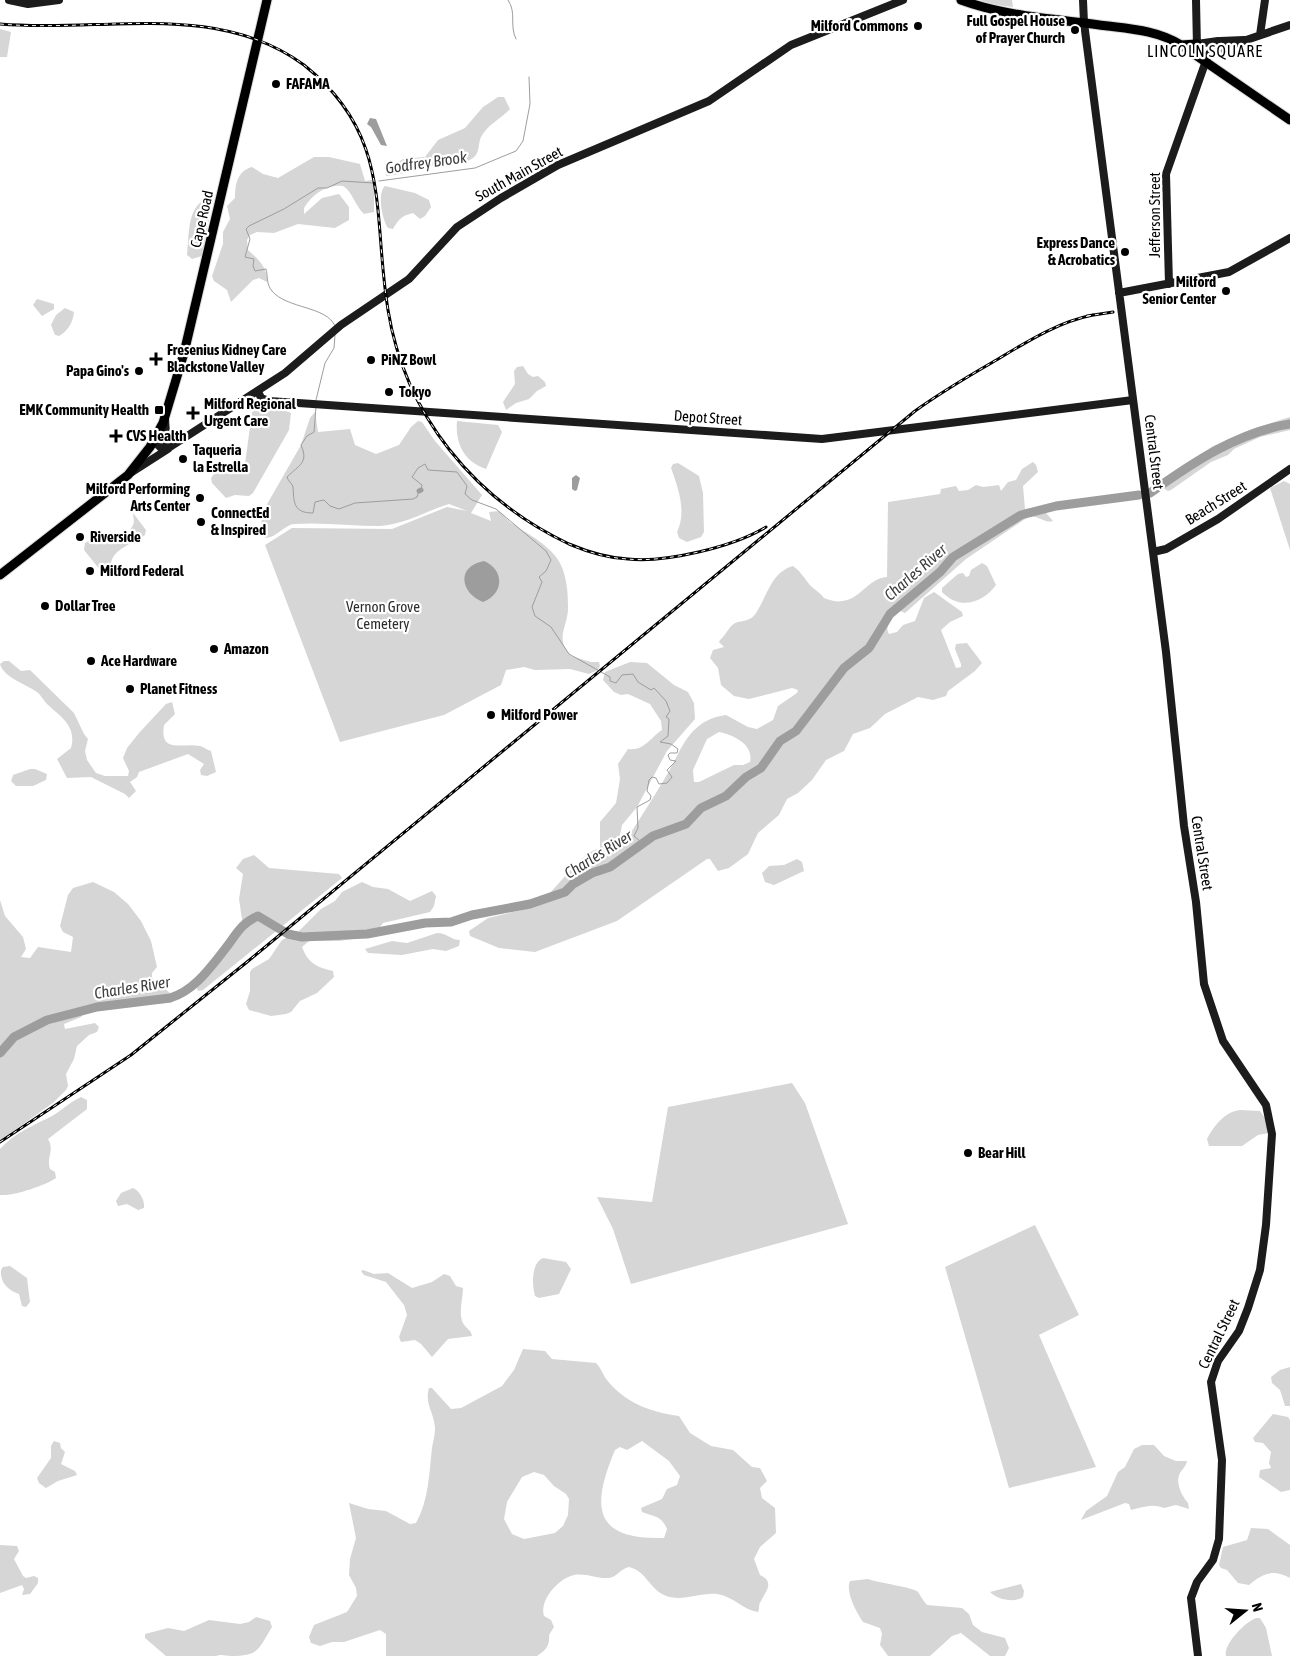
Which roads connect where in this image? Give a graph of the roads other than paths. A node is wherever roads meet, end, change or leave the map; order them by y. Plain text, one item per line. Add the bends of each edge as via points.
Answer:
1 (9, 0) edge
2 (59, 0) edge
3 (267, 0) edge
4 (903, 0) edge
5 (960, 0) edge
6 (1083, 0) edge
7 (1196, 0) edge
8 (1265, 0) edge
9 (1084, 22) junction
10 (1290, 26) edge
11 (1260, 35) junction
12 (1223, 40) junction
13 (1244, 40) junction
14 (1197, 44) junction
15 (1181, 45) junction
16 (1211, 52) junction
17 (1195, 54) junction
18 (1205, 61) junction
19 (1290, 120) edge
20 (1290, 238) edge
21 (1169, 284) junction
22 (1119, 293) junction
23 (262, 388) junction
24 (248, 397) junction
25 (266, 400) junction
26 (1133, 400) junction
27 (280, 401) junction
28 (165, 418) junction
29 (154, 441) junction
30 (173, 443) junction
31 (1290, 469) edge
32 (128, 475) junction
33 (1153, 552) junction
34 (0, 575) edge
35 (1198, 1656) edge

1 - 2 main road via 28,4
3 - 28 main road, Cape Road via 184,353
4 - 23 main road, South Main Street via 791,44 709,101 532,179 465,221 410,279 336,329 287,372
5 - 9 main road via 988,10
6 - 9 main road, Central Street
7 - 14 main road
8 - 11 main road
9 - 15 main road via 1156,33
9 - 22 main road, Central Street
10 - 11 main road
11 - 13 main road
12 - 13 main road
12 - 14 main road
12 - 16 main road, Jefferson Street via 1215,44
13 - 16 main road
14 - 15 main road
14 - 17 main road
15 - 17 main road
16 - 18 main road, Jefferson Street
17 - 18 main road
18 - 19 main road
18 - 21 main road, Jefferson Street via 1166,174
20 - 21 main road via 1235,270
21 - 22 main road
22 - 26 main road, Central Street
23 - 24 main road, South Main Street
23 - 25 main road via 261,398
23 - 27 main road
24 - 25 main road, Depot Street
24 - 30 main road, South Main Street
25 - 27 main road, Depot Street
26 - 27 main road, Depot Street via 825,439
26 - 33 main road, Central Street
28 - 29 main road, Cape Road
28 - 30 main road via 166,433
29 - 30 main road via 161,448
29 - 32 main road
30 - 32 main road, South Main Street
31 - 33 main road, Beach Street via 1218,519
32 - 34 main road
33 - 35 main road, Central Street via 1204,984 1223,1041 1262,1098 1272,1134 1260,1270 1239,1331 1218,1361 1211,1382 1222,1460 1220,1539 1213,1560 1197,1582 1191,1598

